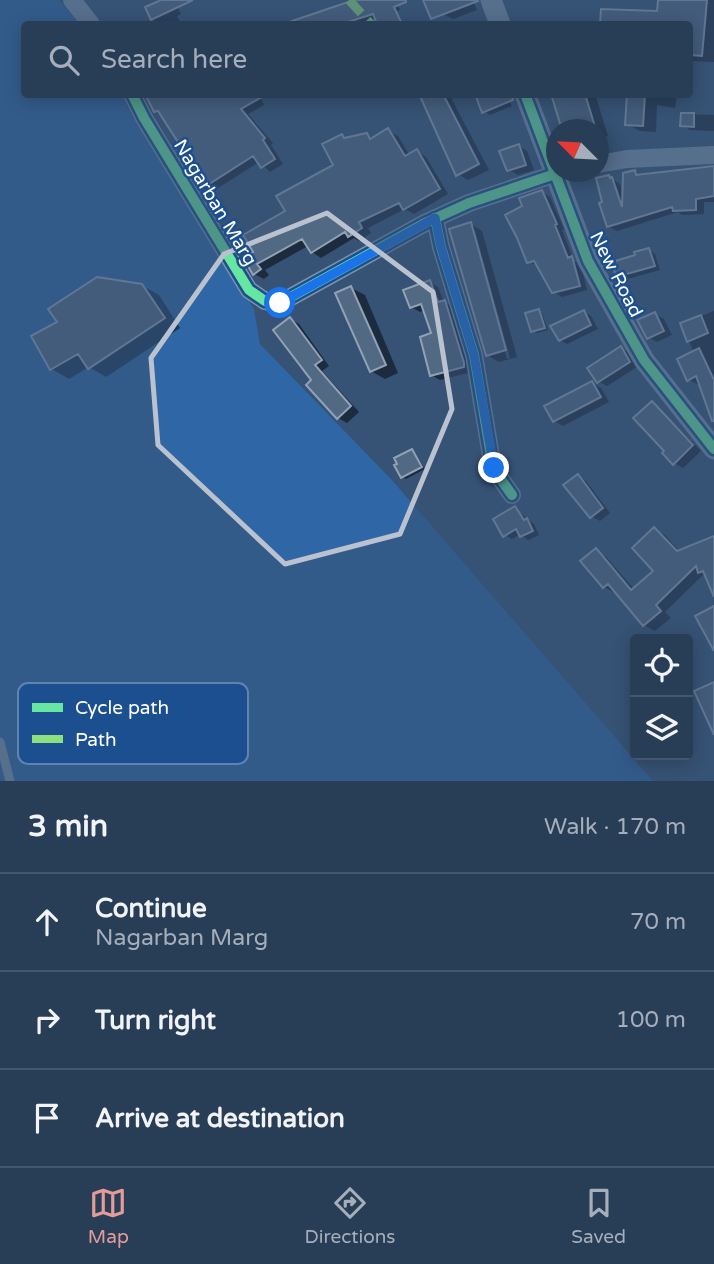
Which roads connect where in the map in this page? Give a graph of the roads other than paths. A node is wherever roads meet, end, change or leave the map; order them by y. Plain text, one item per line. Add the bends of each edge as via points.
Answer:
1 (72, 0) edge
2 (491, 0) edge
3 (89, 21) edge
4 (499, 21) edge
5 (134, 98) edge
6 (527, 98) edge
7 (546, 145) edge
8 (714, 155) edge
9 (609, 162) edge
10 (546, 176) edge
11 (560, 182) edge
12 (435, 218) junction
13 (711, 438) edge
14 (512, 495) dead end
15 (0, 742) edge
16 (10, 781) edge

1 - 3 street
2 - 4 street
5 - 12 street, Nagarban Marg via 249,290 265,301 280,303
6 - 7 street, New Road
8 - 9 street
10 - 12 street, Nagarban Marg
11 - 13 street, New Road via 588,261 629,337 643,360
12 - 14 street via 474,355 494,468
15 - 16 lane

